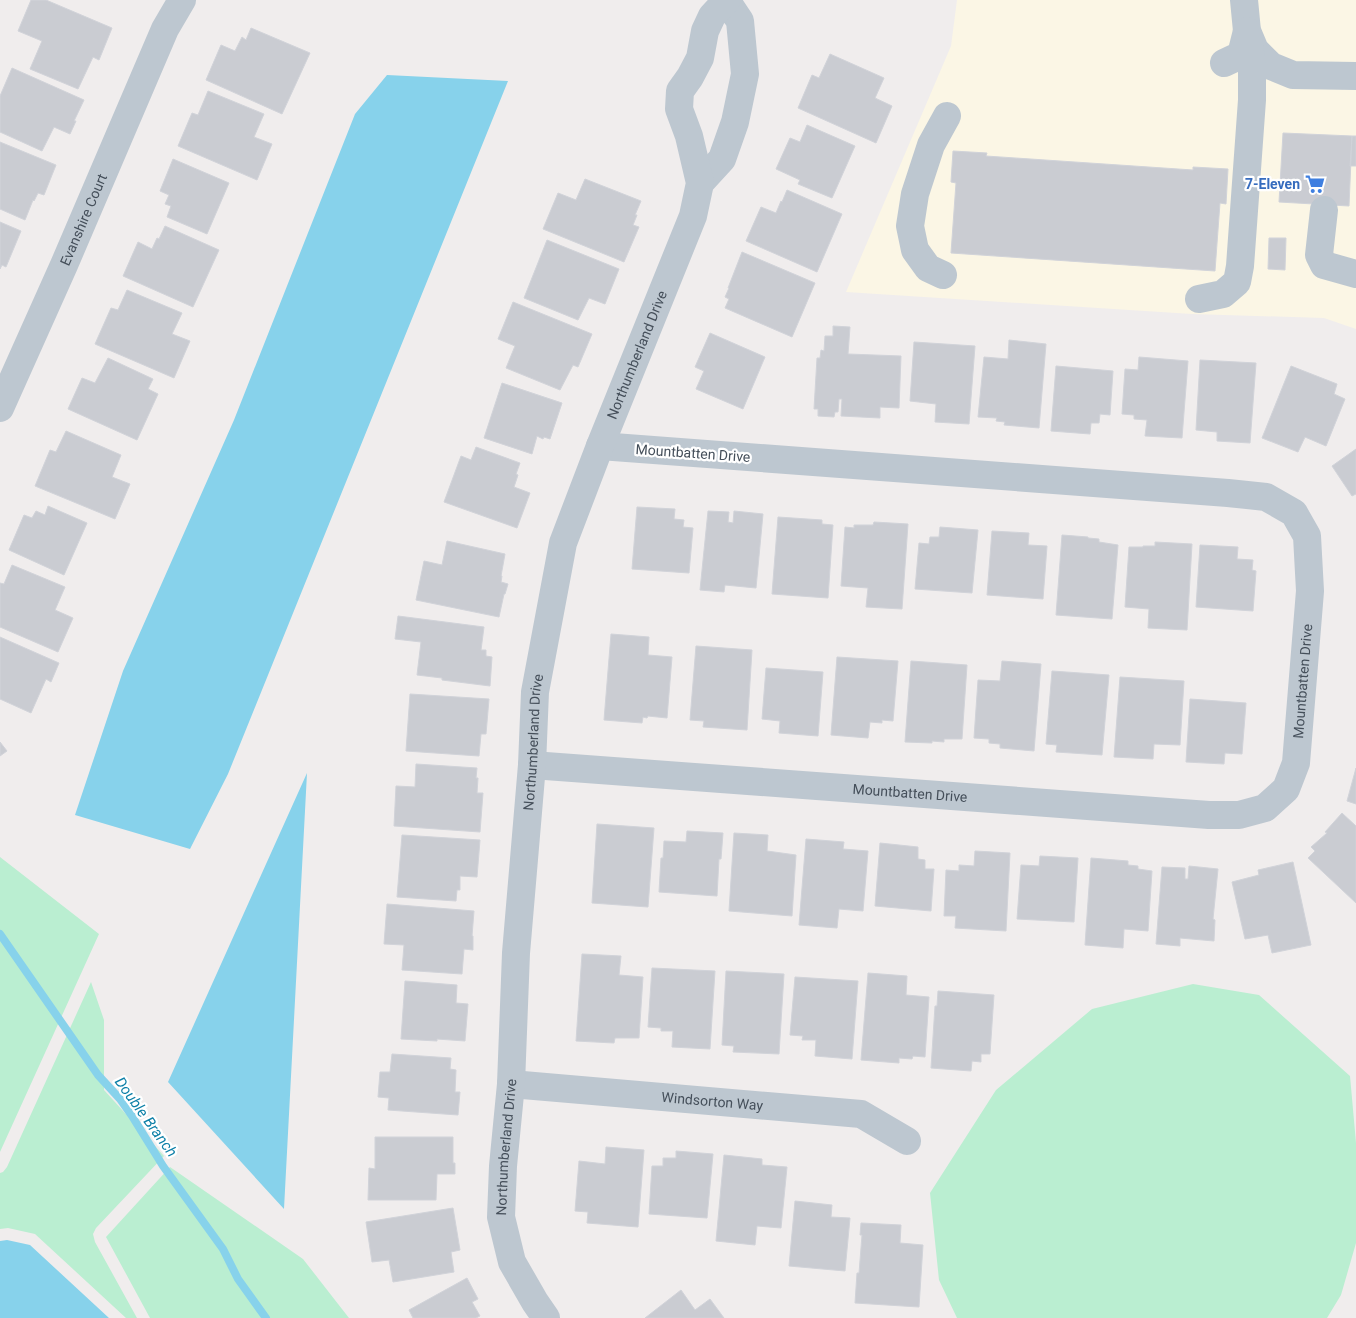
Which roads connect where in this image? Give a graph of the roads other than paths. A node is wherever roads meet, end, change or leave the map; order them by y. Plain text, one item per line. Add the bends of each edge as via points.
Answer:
1 (726, 0) edge
2 (1244, 0) edge
3 (170, 10) edge
4 (1247, 31) junction
5 (1224, 63) dead end
6 (1356, 76) edge
7 (947, 116) dead end
8 (700, 183) junction
9 (1324, 210) dead end
10 (1356, 274) edge
11 (943, 275) dead end
12 (1199, 298) dead end
13 (0, 408) edge
14 (600, 446) junction
15 (532, 765) junction
16 (511, 1084) junction
17 (907, 1141) dead end
18 (546, 1318) edge

1 - 8 street, Northumberland Drive via 712,16 705,31 700,58 680,91 679,109
1 - 8 street, Northumberland Drive via 740,21 745,74 735,122 722,159
2 - 4 street
3 - 13 street, Evanshire Court via 64,265
4 - 5 street via 1241,55
4 - 6 street via 1255,50 1271,66 1293,74
4 - 12 street via 1252,100 1240,266 1237,282 1223,294
7 - 11 street via 931,145 915,194 910,226 915,250 928,268
8 - 14 street, Northumberland Drive via 693,216
9 - 10 street via 1321,260 1324,265
14 - 15 street, Northumberland Drive via 563,543 535,692
14 - 15 street, Mountbatten Drive via 1266,497 1294,512 1307,536 1310,591 1296,763 1286,789 1266,808 1239,815
15 - 16 street, Northumberland Drive via 516,953
16 - 17 street, Windsorton Way via 861,1114
16 - 18 street, Northumberland Drive via 502,1166 501,1218 512,1262

